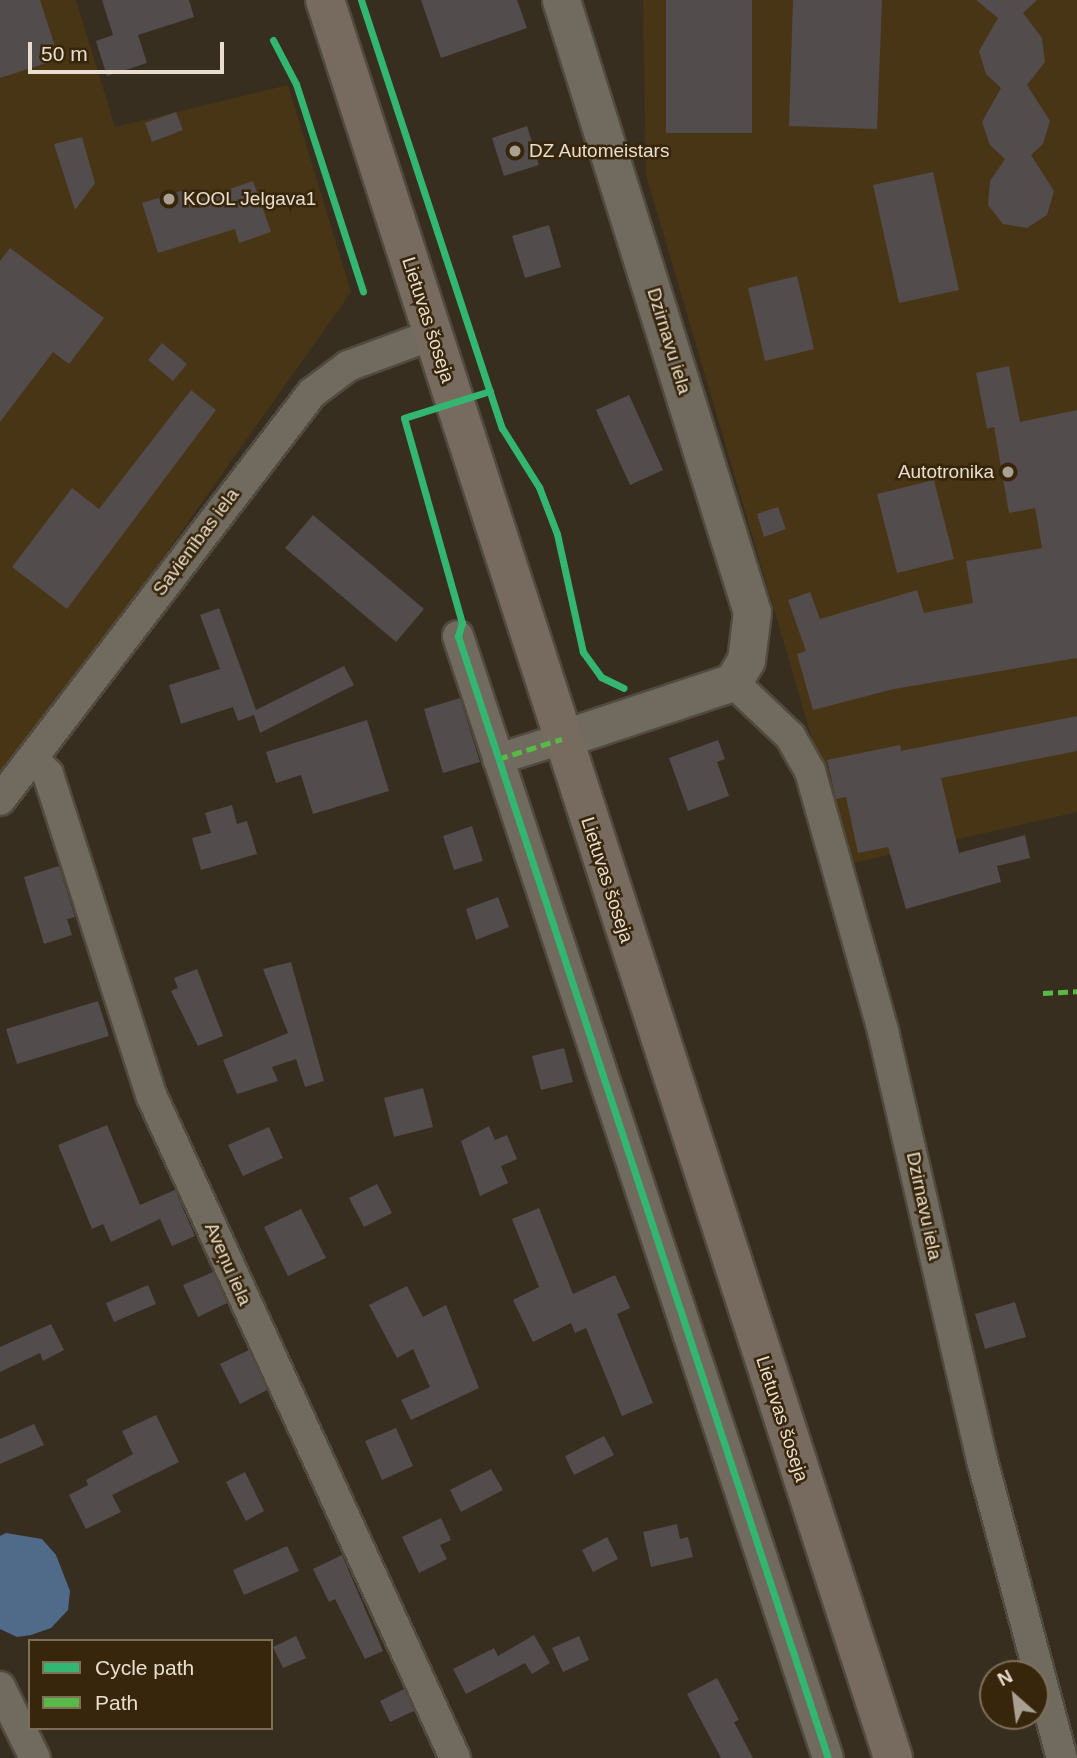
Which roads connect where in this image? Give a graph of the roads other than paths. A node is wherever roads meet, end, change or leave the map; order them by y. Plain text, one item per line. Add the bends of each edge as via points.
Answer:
1 (325, 0) edge
2 (561, 0) edge
3 (432, 335) junction
4 (458, 636) dead end
5 (733, 682) junction
6 (562, 739) junction
7 (498, 759) junction
8 (34, 760) junction
9 (0, 800) edge
10 (0, 1686) edge
11 (34, 1758) edge
12 (455, 1758) edge
13 (828, 1758) edge
14 (893, 1758) edge
15 (1062, 1758) edge

1 - 3 main road, Lietuvas šoseja
2 - 5 street, Dzirnavu iela via 752,612 746,660
3 - 6 main road, Lietuvas šoseja
3 - 8 street, Savienības iela via 348,366 312,393
4 - 7 street
5 - 6 street
5 - 15 street, Dzirnavu iela via 790,736 810,771 883,1031 982,1460
6 - 7 street
6 - 14 main road, Lietuvas šoseja
7 - 13 street
8 - 9 street, Savienības iela
8 - 12 street, Aveņu iela via 48,774 152,1097
10 - 11 street

